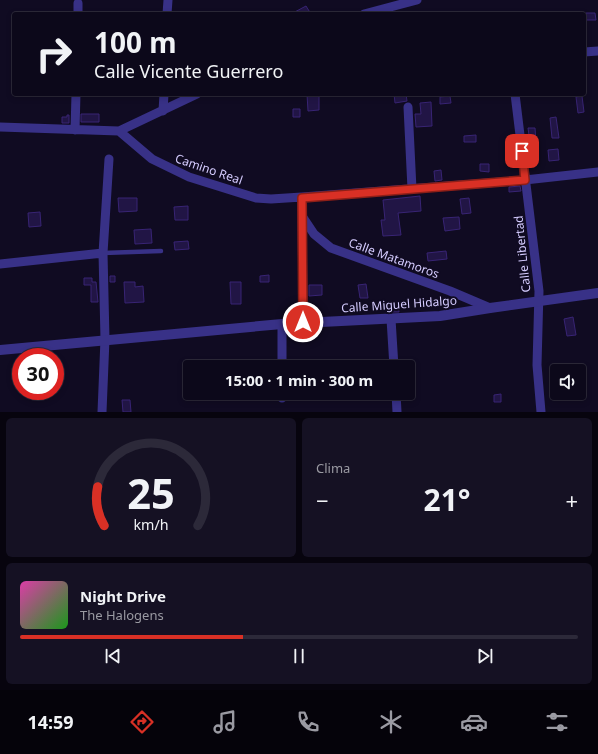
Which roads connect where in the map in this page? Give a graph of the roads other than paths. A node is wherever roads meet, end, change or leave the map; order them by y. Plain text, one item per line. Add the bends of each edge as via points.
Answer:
1 (168, 0) edge
2 (417, 0) edge
3 (78, 3) dead end
4 (78, 12) edge
5 (168, 12) edge
6 (372, 12) edge
7 (598, 51) edge
8 (586, 52) edge
9 (76, 96) edge
10 (164, 96) edge
11 (193, 96) edge
12 (515, 96) edge
13 (408, 107) dead end
14 (163, 111) junction
15 (0, 127) edge
16 (75, 130) junction
17 (119, 131) junction
18 (109, 158) dead end
19 (598, 172) edge
20 (525, 180) junction
21 (412, 189) junction
22 (302, 198) junction
23 (302, 216) junction
24 (161, 251) dead end
25 (103, 253) junction
26 (0, 264) edge
27 (598, 294) edge
28 (538, 301) junction
29 (490, 308) junction
30 (391, 319) junction
31 (303, 322) junction
32 (282, 324) junction
33 (105, 339) junction
34 (0, 350) edge
35 (282, 360) edge
36 (394, 360) edge
37 (396, 400) edge
38 (102, 412) edge
39 (397, 412) edge
40 (541, 412) edge

1 - 5 street
2 - 6 street
3 - 4 street
7 - 8 street
9 - 16 street
10 - 14 street
11 - 14 street
12 - 20 street, Calle Libertad
13 - 21 street
14 - 17 street
15 - 16 street
16 - 17 street
17 - 22 street, Camino Real via 152,159 188,177 256,198
18 - 25 street
19 - 20 street, Camino Real
20 - 21 street, Camino Real
20 - 28 street, Calle Libertad via 539,291
21 - 22 street, Camino Real
22 - 23 street
23 - 29 street, Calle Matamoros via 314,234 332,248
23 - 31 street
24 - 25 lane
25 - 26 street
25 - 33 street
27 - 28 street, Calle Miguel Hidalgo
28 - 29 street, Calle Miguel Hidalgo
28 - 40 street, Calle Libertad via 537,365
29 - 30 street, Calle Miguel Hidalgo via 440,316
30 - 31 street, Calle Miguel Hidalgo
30 - 36 street
31 - 32 street, Calle Miguel Hidalgo
32 - 33 street, Calle Miguel Hidalgo
32 - 35 street
33 - 34 street, Calle Miguel Hidalgo
33 - 38 street
37 - 39 street

